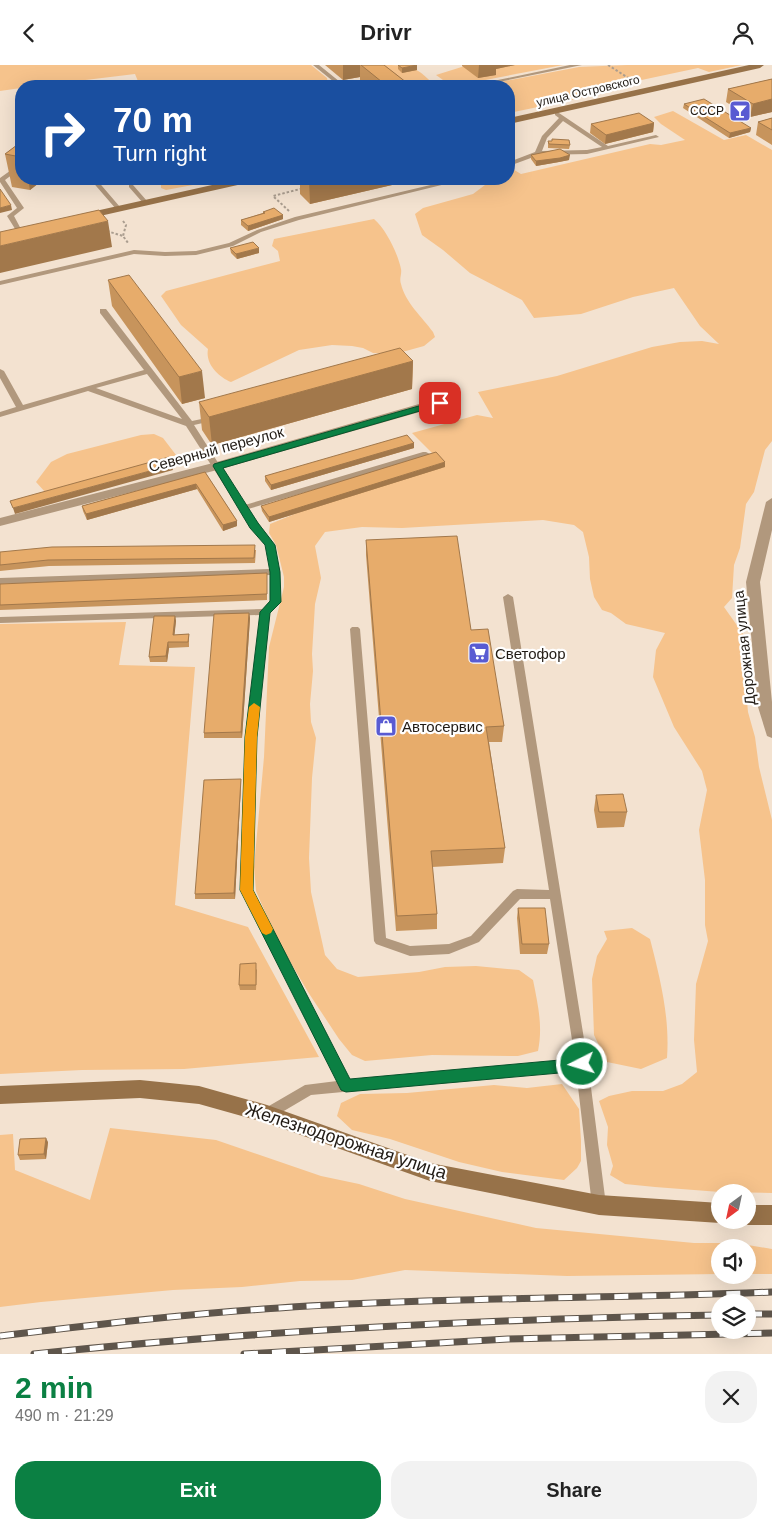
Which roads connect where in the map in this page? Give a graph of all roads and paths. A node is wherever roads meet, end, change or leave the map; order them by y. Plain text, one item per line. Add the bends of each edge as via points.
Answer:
1 (316, 65) edge
2 (579, 65) edge
3 (608, 65) edge
4 (760, 65) edge
5 (383, 71) edge
6 (335, 80) edge
7 (376, 80) edge
8 (503, 80) edge
9 (636, 83) dead end
10 (553, 111) junction
11 (562, 118) junction
12 (515, 120) edge
13 (656, 137) dead end
14 (608, 148) junction
15 (538, 153) junction
16 (515, 162) edge
17 (15, 170) edge
18 (98, 185) edge
19 (223, 185) edge
20 (437, 185) edge
21 (130, 186) dead end
22 (310, 187) dead end
23 (145, 202) junction
24 (118, 208) junction
25 (297, 218) junction
26 (73, 219) edge
27 (19, 231) edge
28 (99, 233) edge
29 (134, 252) junction
30 (0, 283) edge
31 (103, 311) dead end
32 (0, 371) edge
33 (149, 371) junction
34 (88, 388) junction
35 (440, 403) dead end
36 (21, 409) junction
37 (226, 414) edge
38 (0, 415) edge
39 (189, 424) junction
40 (426, 454) edge
41 (217, 466) junction
42 (772, 502) edge
43 (243, 508) junction
44 (0, 522) edge
45 (275, 572) junction
46 (0, 581) edge
47 (508, 597) dead end
48 (265, 612) junction
49 (0, 619) edge
50 (355, 629) dead end
51 (772, 732) edge
52 (555, 895) junction
53 (582, 1064) junction
54 (346, 1086) junction
55 (0, 1095) edge
56 (267, 1114) junction
57 (599, 1205) junction
58 (711, 1212) edge
59 (756, 1215) edge
60 (772, 1215) edge

1 - 6 lane
2 - 8 lane
3 - 9 path
4 - 10 main road, улица Островского
5 - 7 street via 391,77
10 - 11 lane
10 - 12 main road, улица Островского
11 - 14 lane
11 - 15 lane via 544,137
13 - 14 lane
14 - 15 lane
15 - 16 lane
17 - 27 lane via 2,180 21,208 10,216
18 - 24 lane
19 - 23 main road
20 - 25 lane
21 - 23 lane
22 - 25 path via 273,196
23 - 24 main road
24 - 26 main road
25 - 29 lane via 231,245 196,253
28 - 29 path via 108,231 123,235
29 - 30 lane
31 - 33 lane
32 - 36 lane
33 - 34 lane
33 - 39 lane
34 - 36 lane
34 - 39 lane
35 - 41 street, Северный переулок
36 - 38 lane
37 - 39 lane
39 - 41 lane
40 - 43 lane
41 - 43 lane
41 - 44 street, Северный переулок
42 - 51 street, Дорожная улица via 753,582 766,707
43 - 45 lane via 270,545
45 - 46 lane
45 - 48 lane via 275,602
47 - 52 lane
48 - 49 lane
48 - 54 lane via 251,737 246,890
50 - 52 lane via 380,941 410,951 449,949 474,939 517,894
52 - 53 lane
53 - 54 lane
53 - 57 lane
54 - 56 lane via 309,1089
55 - 56 main road, Железнодорожная улица via 140,1089 199,1095
56 - 57 main road, Железнодорожная улица via 430,1172
57 - 58 main road, Железнодорожная улица
59 - 60 main road

